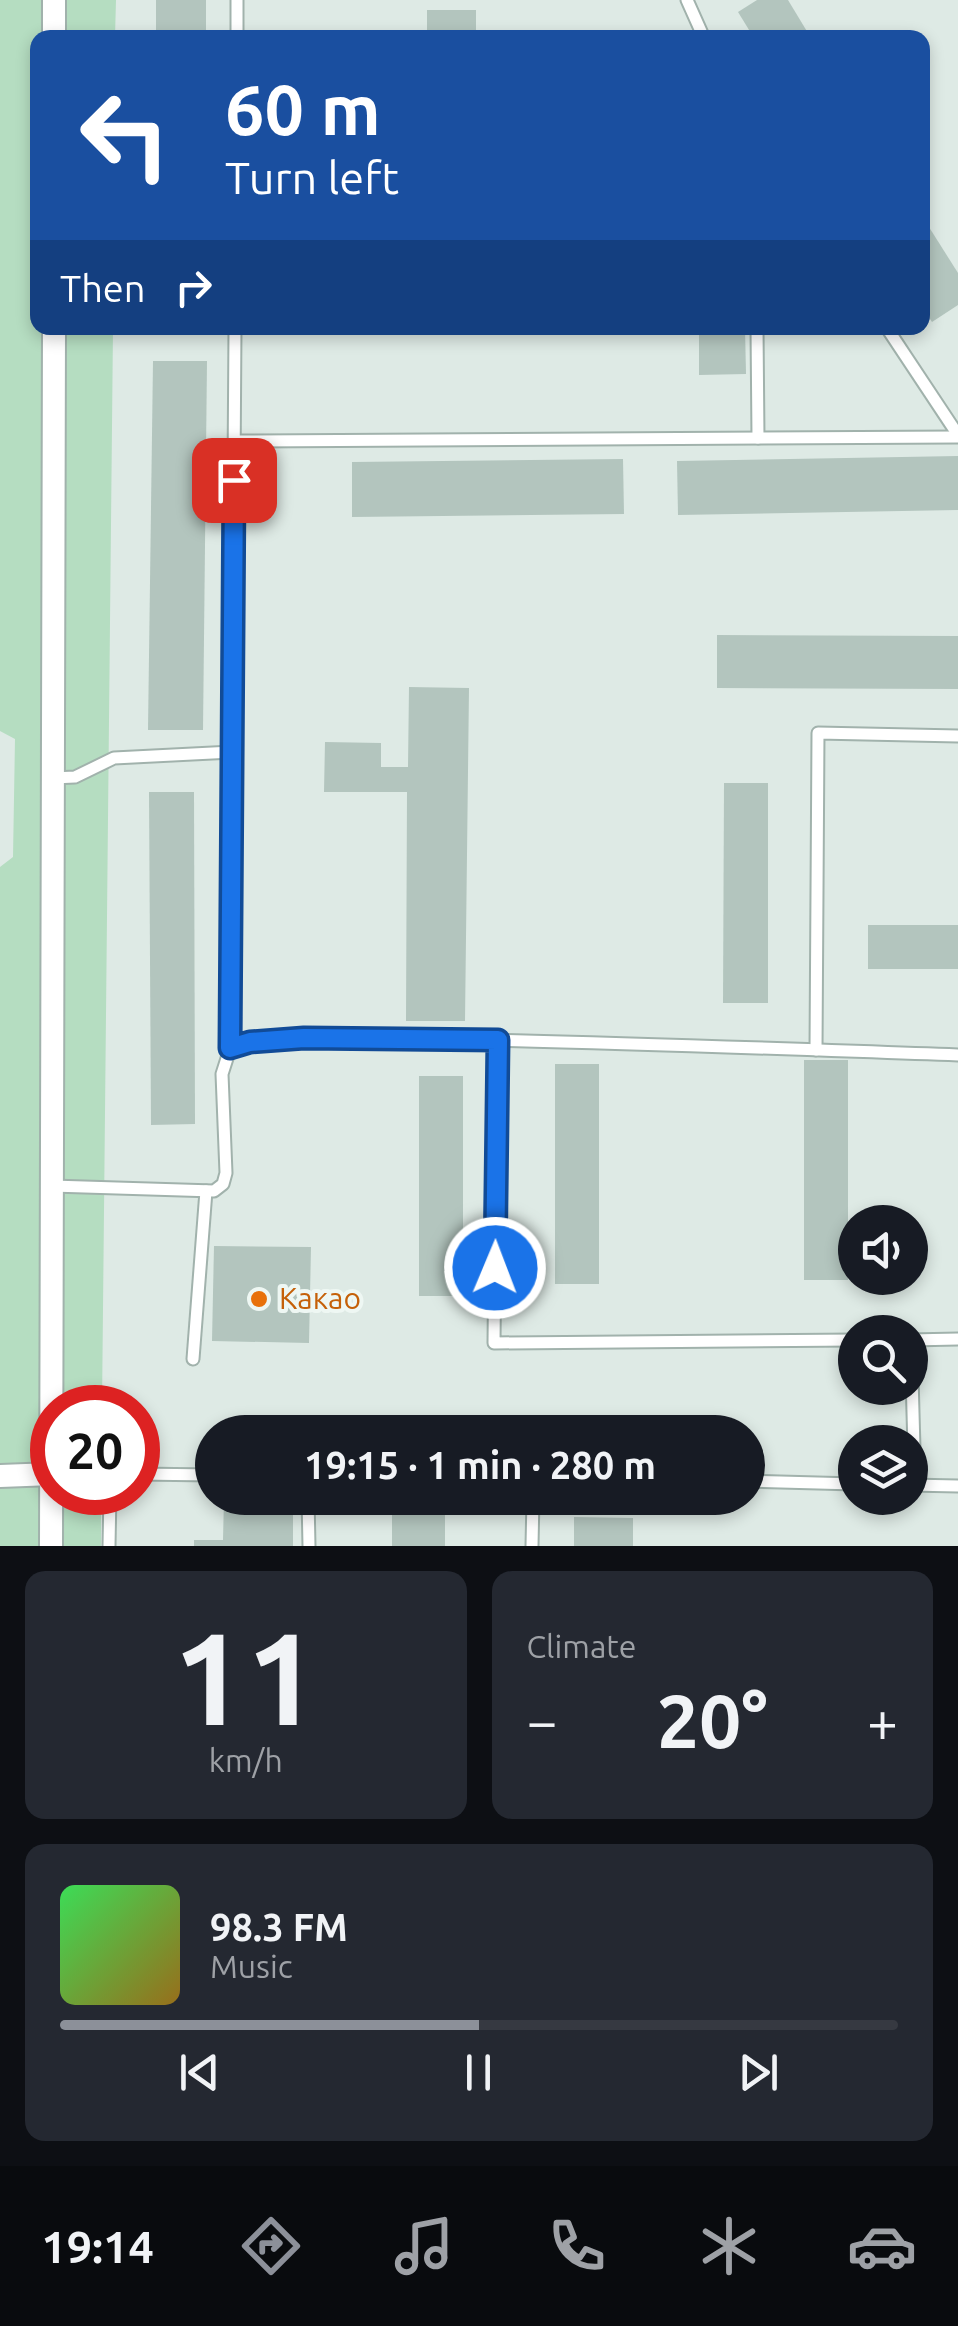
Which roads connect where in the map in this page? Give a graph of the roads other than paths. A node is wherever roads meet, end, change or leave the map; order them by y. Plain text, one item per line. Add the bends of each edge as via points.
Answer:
1 (54, 0) edge
2 (237, 0) edge
3 (687, 0) edge
4 (54, 30) edge
5 (237, 30) edge
6 (700, 30) edge
7 (54, 335) edge
8 (235, 335) edge
9 (757, 335) edge
10 (891, 335) edge
11 (958, 436) edge
12 (758, 438) junction
13 (234, 441) junction
14 (958, 736) edge
15 (232, 752) junction
16 (53, 778) junction
17 (498, 1040) junction
18 (230, 1048) junction
19 (816, 1050) junction
20 (958, 1054) edge
21 (51, 1186) junction
22 (206, 1191) junction
23 (958, 1339) edge
24 (838, 1340) edge
25 (928, 1340) edge
26 (193, 1359) dead end
27 (52, 1385) edge
28 (160, 1474) edge
29 (30, 1475) edge
30 (195, 1475) edge
31 (0, 1476) edge
32 (765, 1482) edge
33 (838, 1484) edge
34 (928, 1485) edge
35 (958, 1486) edge
36 (51, 1515) edge
37 (110, 1515) edge
38 (308, 1515) edge
39 (533, 1515) edge
40 (51, 1546) edge
41 (109, 1546) edge
42 (309, 1546) edge
43 (532, 1546) edge

1 - 4 street
2 - 5 lane
3 - 6 lane
7 - 16 street
8 - 13 lane
9 - 12 lane
10 - 11 lane
11 - 12 lane
12 - 13 lane
13 - 15 lane
14 - 19 lane via 818,733
15 - 16 lane via 114,758 75,777
15 - 18 lane
16 - 21 street
17 - 18 lane via 304,1038
17 - 19 lane
17 - 24 lane via 494,1343
18 - 22 lane via 222,1074 226,1173 223,1184
19 - 20 lane
21 - 22 lane
21 - 27 street
22 - 26 lane
23 - 25 lane
28 - 30 lane
29 - 31 street
32 - 33 lane
34 - 35 lane
36 - 40 street
37 - 41 lane
38 - 42 lane
39 - 43 lane

